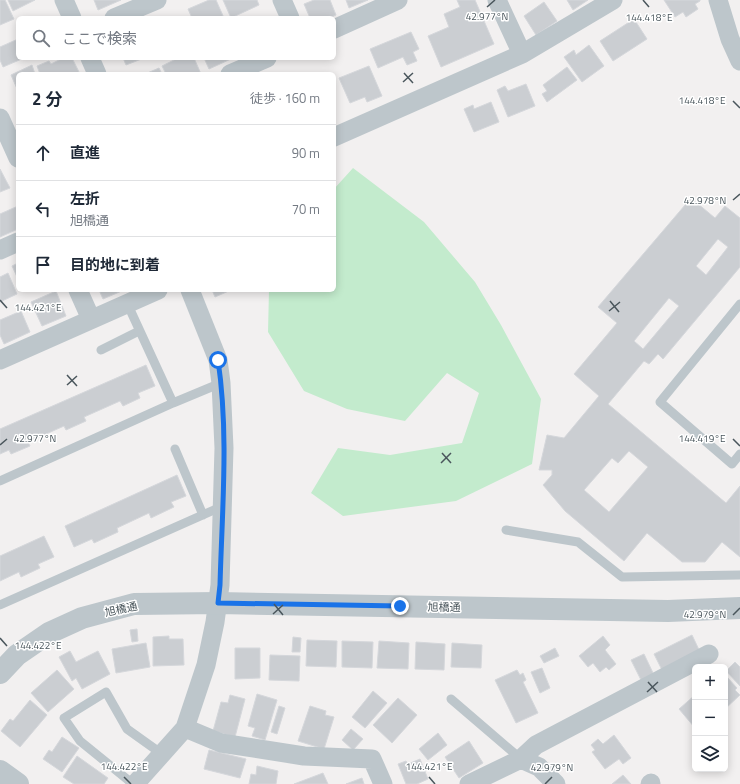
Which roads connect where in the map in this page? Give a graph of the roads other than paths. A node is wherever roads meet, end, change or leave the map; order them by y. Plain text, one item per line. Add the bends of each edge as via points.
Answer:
1 (64, 0) edge
2 (157, 0) edge
3 (282, 0) edge
4 (398, 0) edge
5 (497, 0) edge
6 (613, 0) edge
7 (718, 0) edge
8 (71, 16) edge
9 (119, 16) edge
10 (289, 16) edge
11 (336, 28) edge
12 (735, 36) edge
13 (522, 54) junction
14 (91, 60) edge
15 (262, 60) edge
16 (740, 61) edge
17 (96, 72) edge
18 (235, 72) edge
19 (0, 118) edge
20 (336, 136) edge
21 (16, 154) edge
22 (16, 243) edge
23 (0, 250) edge
24 (79, 292) edge
25 (153, 292) edge
26 (191, 292) edge
27 (126, 303) junction
28 (740, 304) edge
29 (91, 319) junction
30 (139, 331) junction
31 (101, 350) dead end
32 (0, 360) edge
33 (222, 383) junction
34 (173, 403) junction
35 (175, 449) dead end
36 (740, 454) edge
37 (0, 481) edge
38 (223, 506) junction
39 (203, 515) junction
40 (506, 530) dead end
41 (740, 575) edge
42 (218, 603) junction
43 (0, 605) edge
44 (740, 608) edge
45 (709, 654) dead end
46 (0, 673) edge
47 (451, 700) dead end
48 (185, 728) junction
49 (162, 754) junction
50 (521, 759) junction
51 (0, 771) edge
52 (18, 784) edge
53 (134, 784) edge
54 (383, 784) edge
55 (469, 784) edge
56 (556, 784) edge

1 - 8 street
2 - 9 street
3 - 10 street
4 - 11 street
5 - 13 street
6 - 13 street
7 - 12 street
12 - 16 street
13 - 20 street
14 - 17 street
15 - 18 street
19 - 21 street
22 - 23 street
24 - 29 street
25 - 27 street
26 - 33 street via 218,360
27 - 29 street
27 - 30 lane
28 - 36 lane via 660,402 732,464
29 - 32 street
30 - 31 lane
30 - 34 lane
33 - 34 lane
33 - 38 street
34 - 37 lane
35 - 39 lane
38 - 39 lane
38 - 42 street
39 - 43 lane
40 - 41 lane via 578,542 622,577
42 - 44 street, 旭橋通 via 668,611
42 - 46 street, 旭橋通 via 134,604 82,618 43,637 17,655
42 - 48 street via 206,665
45 - 50 street via 536,745
47 - 50 lane
48 - 49 street
48 - 54 street via 222,743 304,756 372,760
49 - 53 street
49 - 53 lane via 127,729 106,692 64,718 80,741
50 - 55 street
50 - 56 street via 539,768
51 - 52 street

